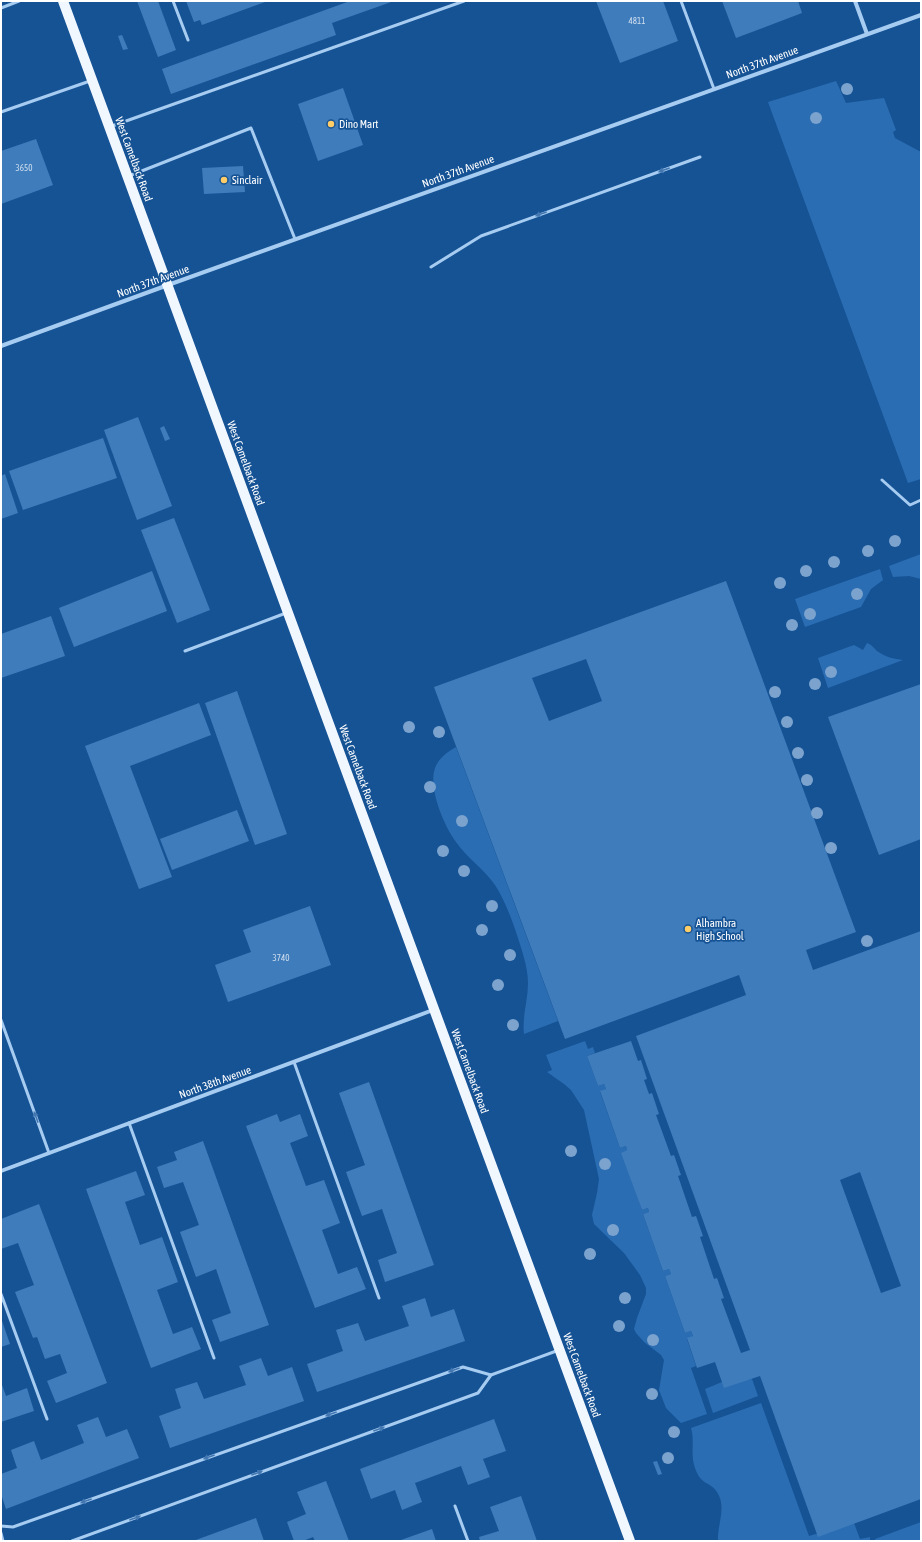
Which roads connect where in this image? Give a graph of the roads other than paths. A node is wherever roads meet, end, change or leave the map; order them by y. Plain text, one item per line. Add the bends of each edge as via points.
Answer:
1 (19, 1) edge
2 (64, 1) edge
3 (174, 1) edge
4 (464, 1) edge
5 (681, 1) edge
6 (854, 1) edge
7 (1, 8) edge
8 (921, 15) edge
9 (867, 34) junction
10 (188, 40) dead end
11 (92, 80) junction
12 (714, 89) junction
13 (1, 112) edge
14 (110, 127) junction
15 (700, 157) dead end
16 (128, 177) junction
17 (295, 239) junction
18 (431, 267) dead end
19 (168, 285) junction
20 (1, 346) edge
21 (882, 480) dead end
22 (921, 500) edge
23 (288, 612) junction
24 (185, 651) dead end
25 (434, 1010) junction
26 (1, 1020) edge
27 (294, 1062) junction
28 (129, 1123) junction
29 (49, 1153) junction
30 (1, 1171) edge
31 (1, 1294) edge
32 (379, 1298) dead end
33 (560, 1350) junction
34 (214, 1358) dead end
35 (491, 1375) junction
36 (47, 1419) dead end
37 (455, 1506) dead end
38 (1, 1526) edge
39 (1, 1533) edge
40 (3, 1541) edge
41 (72, 1541) edge
42 (468, 1541) edge
43 (630, 1541) edge

1 - 7 lane
2 - 11 main road, West Camelback Road
3 - 10 lane
4 - 14 lane
5 - 12 lane
6 - 9 street
8 - 9 street, North 37th Avenue
9 - 12 street, North 37th Avenue
11 - 13 lane
11 - 14 main road, West Camelback Road
12 - 17 street, North 37th Avenue
14 - 16 main road, West Camelback Road
15 -> 18 lane via 481,236
16 - 17 lane via 251,128
16 - 19 main road, West Camelback Road
17 - 19 street, North 37th Avenue
19 - 20 street, North 37th Avenue
19 - 23 main road, West Camelback Road
21 - 22 lane via 910,505
23 - 24 lane
23 - 25 main road, West Camelback Road
25 - 27 street, North 38th Avenue
25 - 33 main road, West Camelback Road
29 -> 26 lane
27 - 28 street, North 38th Avenue
27 - 32 lane
28 - 29 street, North 38th Avenue
28 - 34 lane
29 - 30 street, North 38th Avenue
31 - 36 lane
33 - 35 lane
33 - 43 main road, West Camelback Road
35 -> 38 lane via 463,1367 13,1527
41 -> 35 lane via 478,1392
37 - 42 lane
39 - 40 lane

